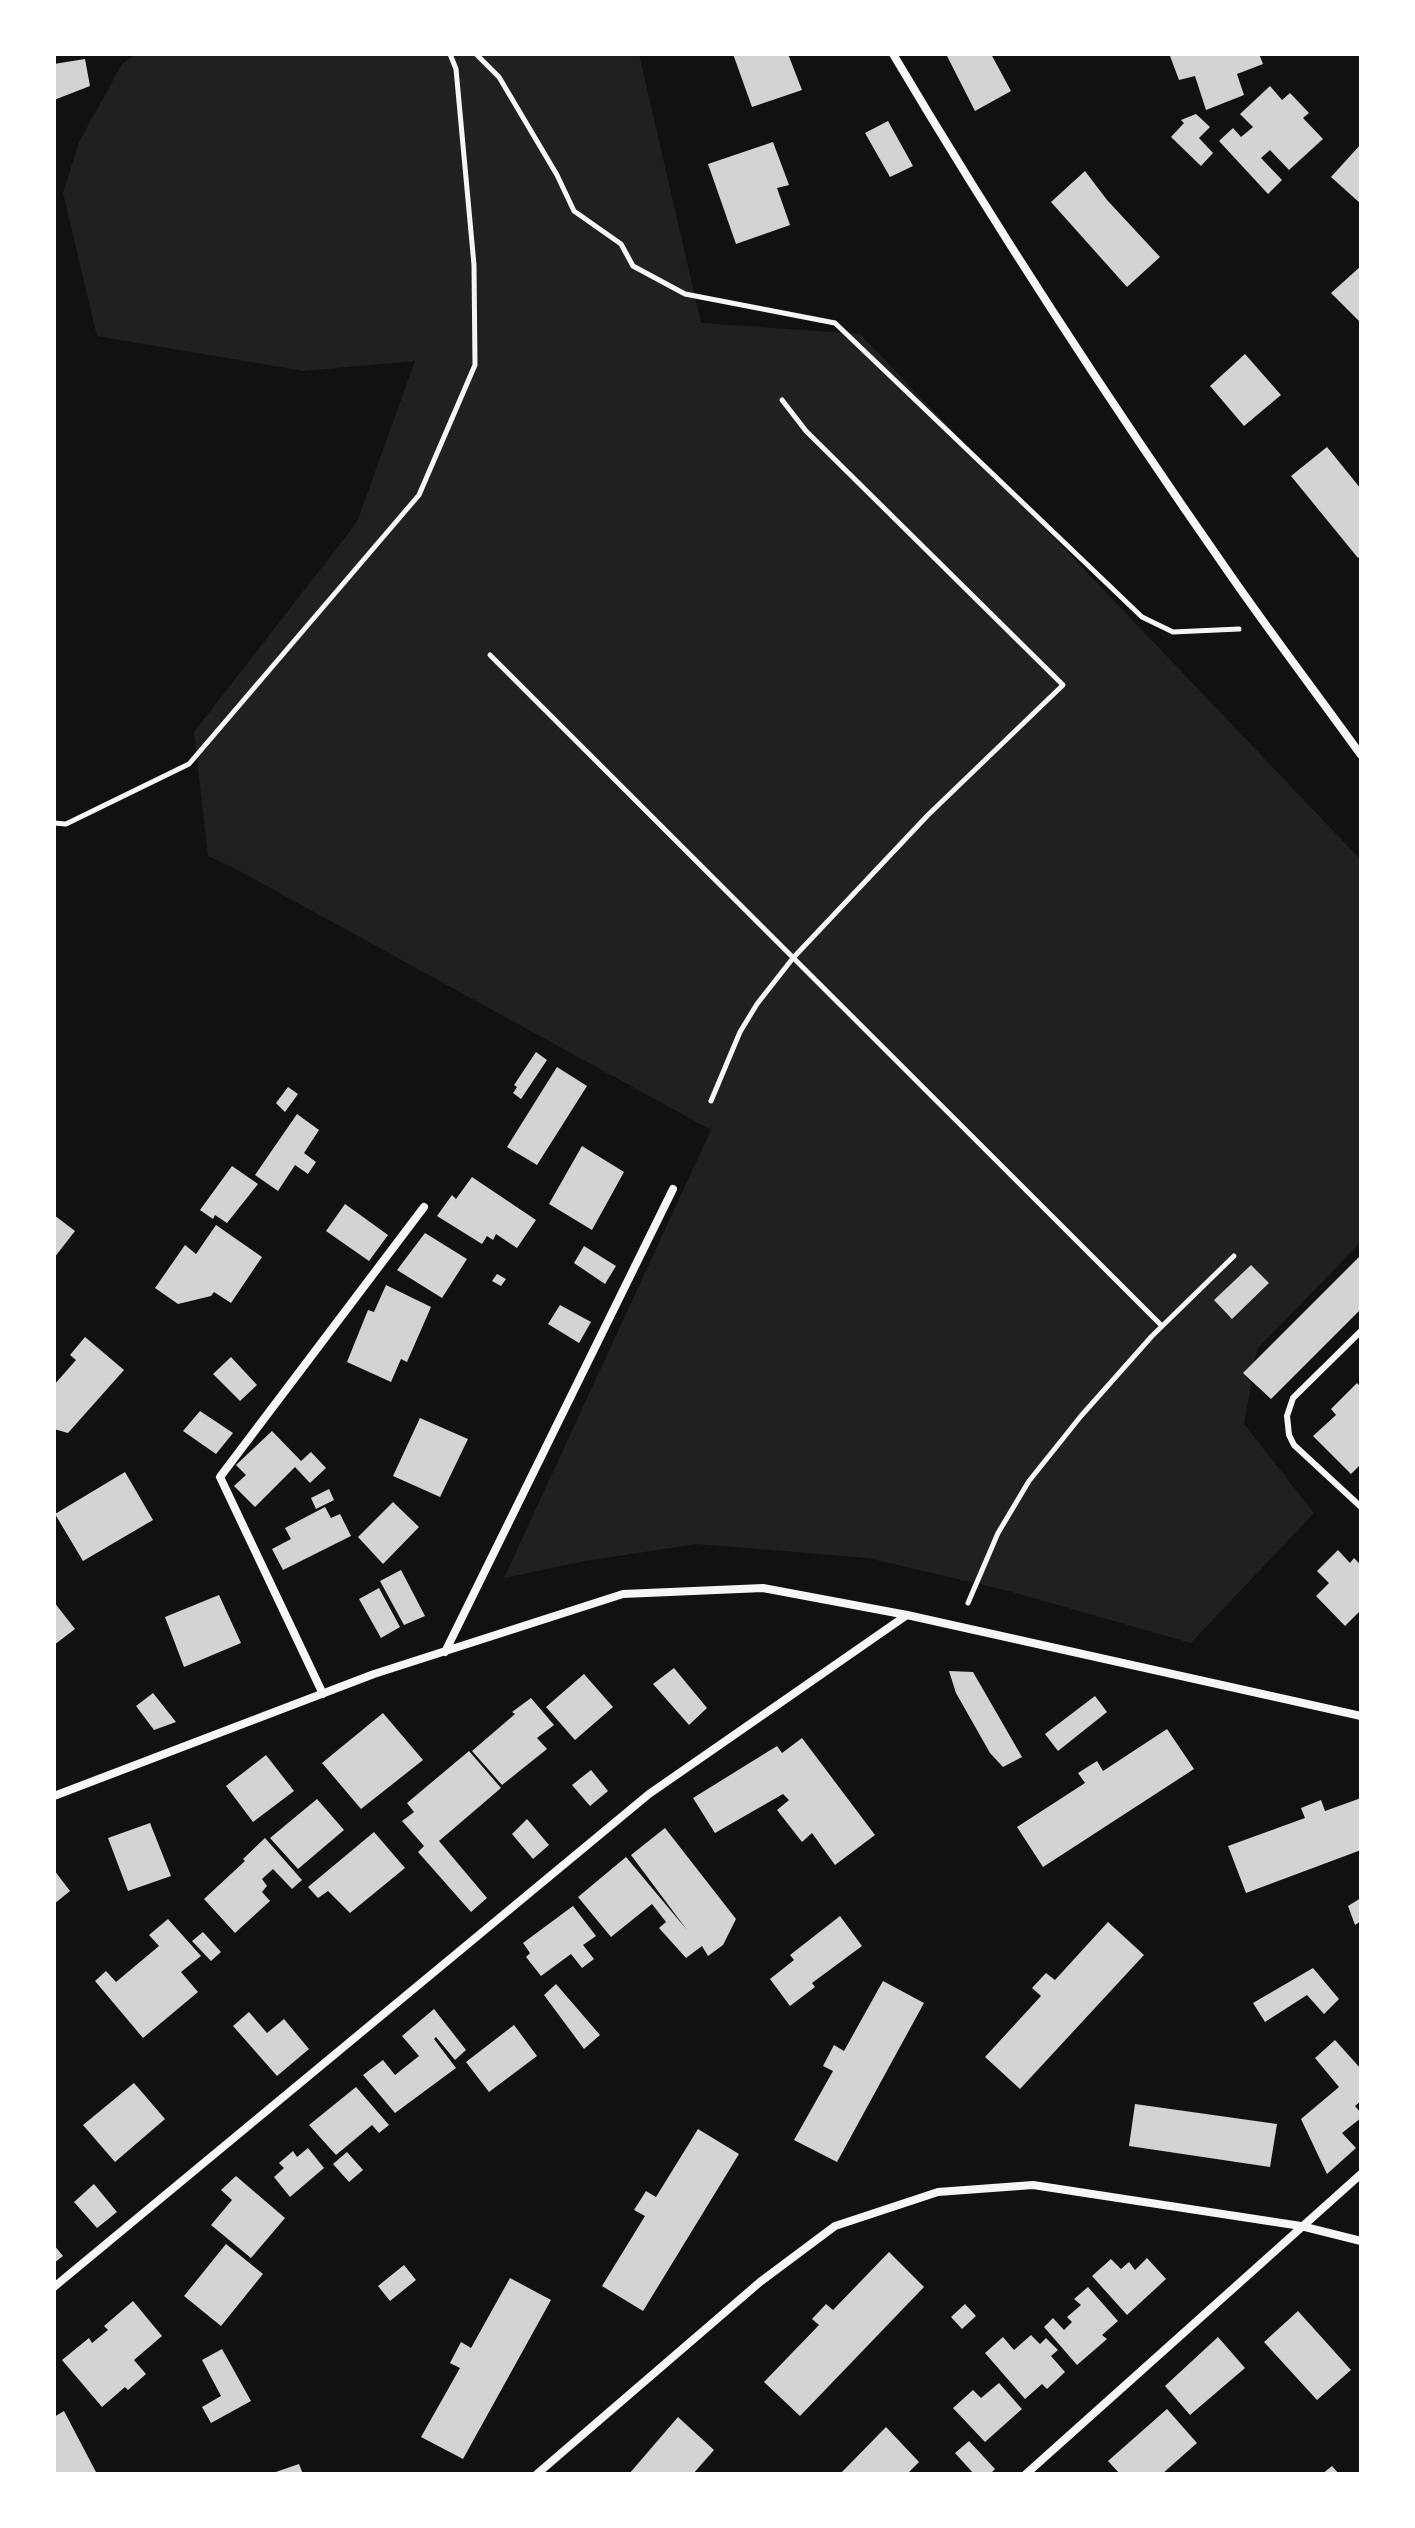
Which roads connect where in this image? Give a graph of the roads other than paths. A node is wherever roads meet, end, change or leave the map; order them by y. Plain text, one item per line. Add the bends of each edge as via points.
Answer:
1 (893, 54) edge
2 (1361, 755) edge
3 (673, 1189) dead end
4 (424, 1207) dead end
5 (1361, 1331) edge
6 (1361, 1507) edge
7 (907, 1615) junction
8 (445, 1652) junction
9 (323, 1694) junction
10 (1361, 1716) edge
11 (54, 1786) edge
12 (73, 1789) junction
13 (54, 1796) edge
14 (1361, 2174) edge
15 (1301, 2226) junction
16 (1361, 2241) edge
17 (54, 2287) edge
18 (537, 2474) edge
19 (1026, 2474) edge

1 - 2 street via 1229,574
3 - 8 street
4 - 9 street via 220,1477
5 - 6 lane via 1293,1398 1287,1416 1294,1445
7 - 8 street via 763,1588 623,1594
7 - 10 street
7 - 17 street via 649,1794
8 - 9 street
9 - 12 street
11 - 12 street
12 - 13 street
14 - 15 street
15 - 16 street
15 - 18 street via 1033,2185 938,2192 835,2226 760,2282
15 - 19 street

